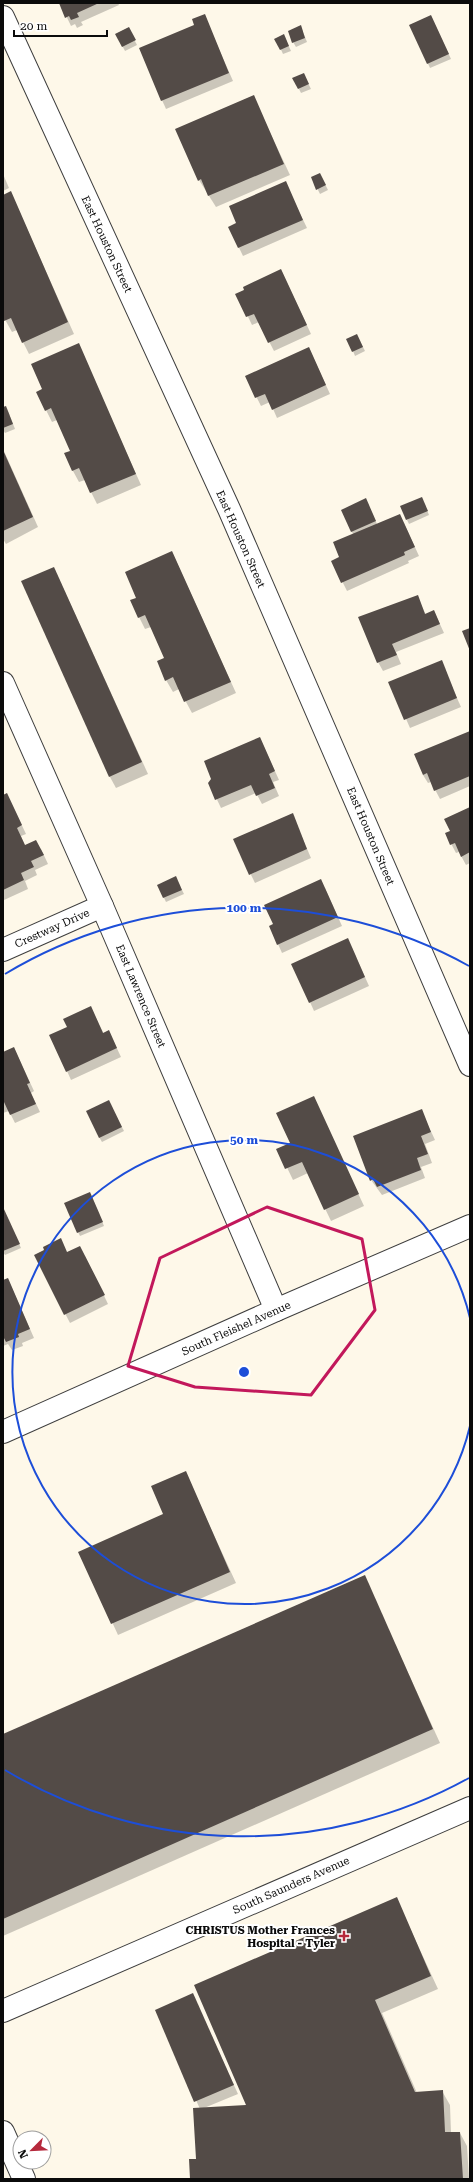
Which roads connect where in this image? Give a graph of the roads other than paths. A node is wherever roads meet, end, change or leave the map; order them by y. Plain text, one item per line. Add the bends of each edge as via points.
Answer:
1 (3, 18) edge
2 (3, 683) edge
3 (102, 906) junction
4 (3, 950) edge
5 (470, 1065) edge
6 (470, 1226) edge
7 (276, 1310) junction
8 (3, 1432) edge
9 (470, 1808) edge
10 (3, 2011) edge
11 (3, 2132) edge
12 (24, 2179) edge

1 - 5 street, East Houston Street via 229,510
2 - 3 street, East Lawrence Street
3 - 4 street, Crestway Drive
3 - 7 street, East Lawrence Street
6 - 7 street, South Fleishel Avenue
7 - 8 street, South Fleishel Avenue
9 - 10 street, South Saunders Avenue
11 - 12 street

